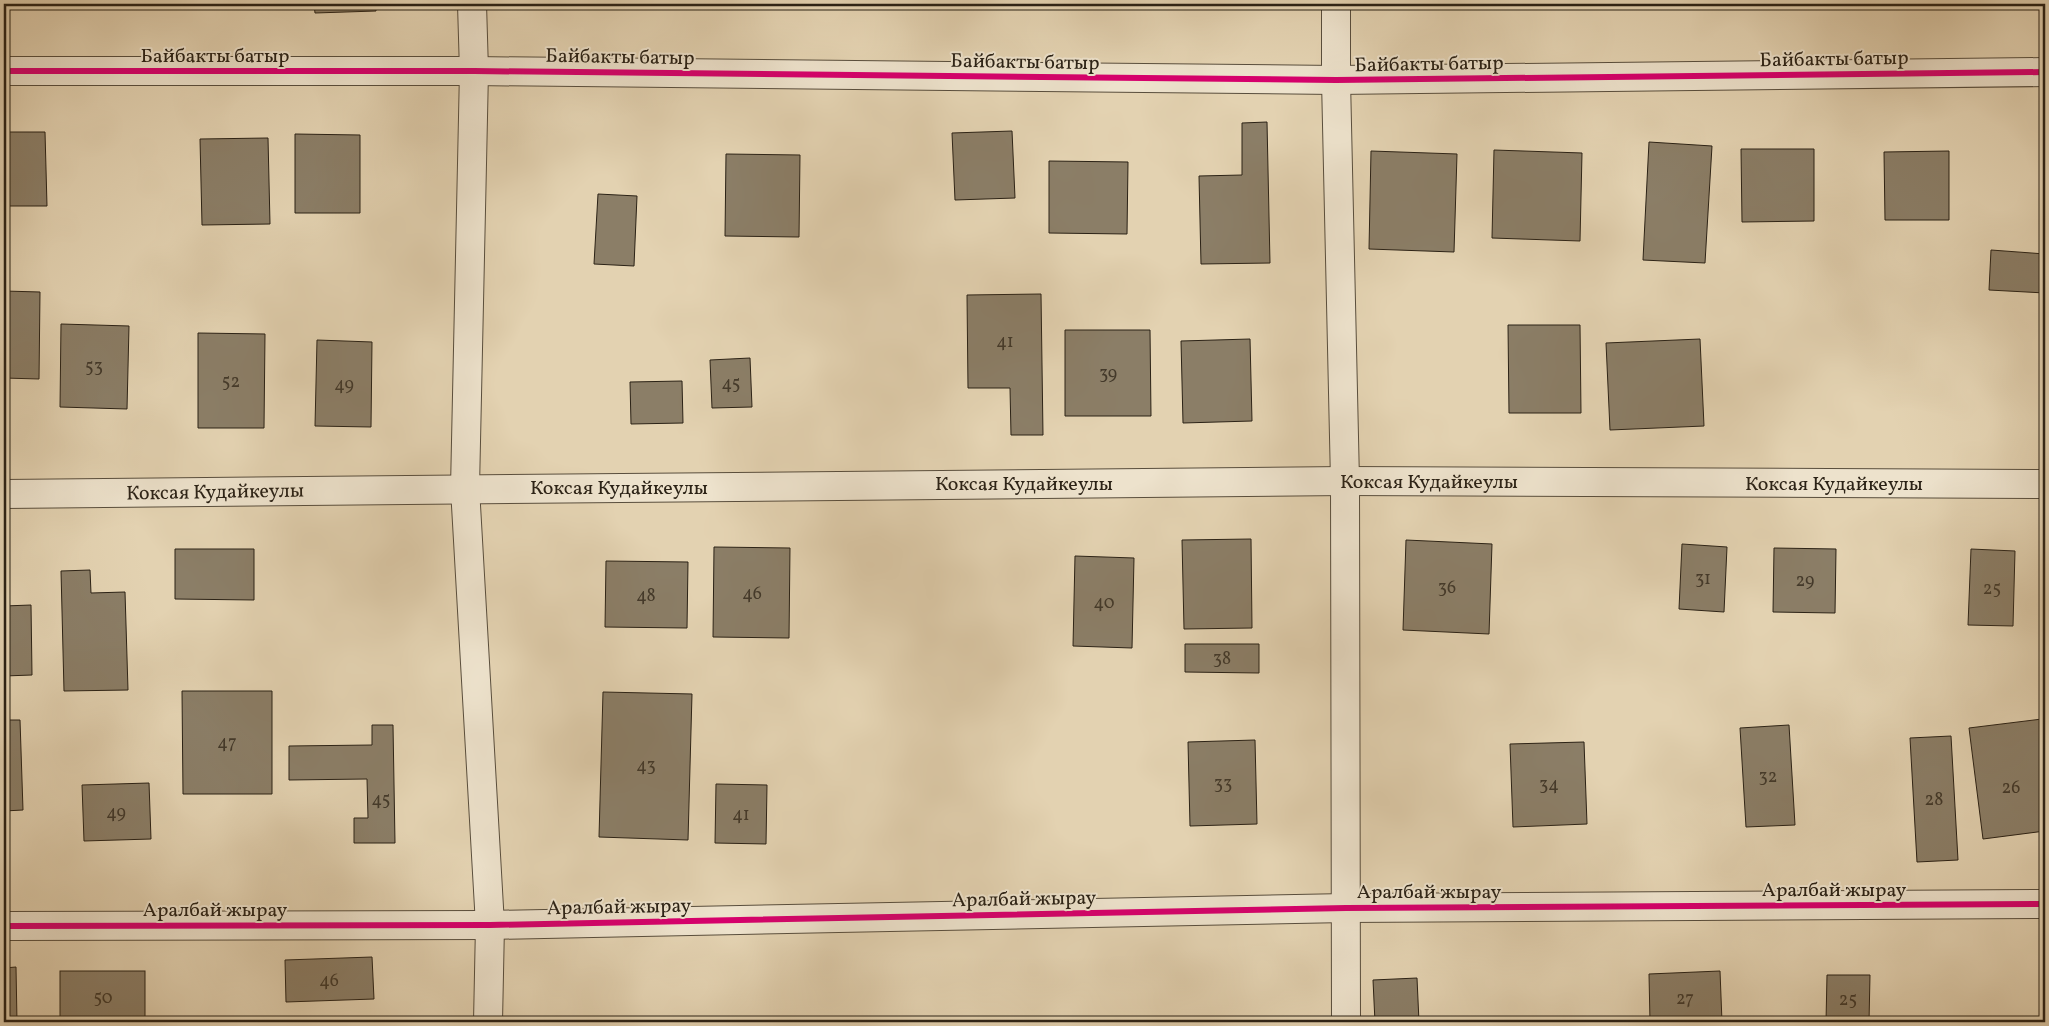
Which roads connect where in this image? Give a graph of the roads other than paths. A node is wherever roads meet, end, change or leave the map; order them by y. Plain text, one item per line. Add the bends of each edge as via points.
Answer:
1 (472, 4) edge
2 (1336, 4) edge
3 (4, 71) edge
4 (474, 71) junction
5 (2045, 72) edge
6 (1336, 80) junction
7 (1345, 481) junction
8 (2045, 484) edge
9 (465, 488) junction
10 (4, 494) edge
11 (2045, 904) edge
12 (1346, 908) junction
13 (490, 925) junction
14 (4, 926) edge
15 (488, 1022) edge
16 (1346, 1022) edge

1 - 4 street
2 - 6 street
3 - 4 street, Байбакты батыр
4 - 6 street, Байбакты батыр
4 - 9 street
5 - 6 street, Байбакты батыр
6 - 7 street
7 - 8 street, Коксая Кудайкеулы
7 - 9 street, Коксая Кудайкеулы
7 - 12 street
9 - 10 street, Коксая Кудайкеулы
9 - 13 street
11 - 12 street, Аралбай жырау
12 - 13 street, Аралбай жырау
12 - 16 street
13 - 14 street, Аралбай жырау
13 - 15 street

